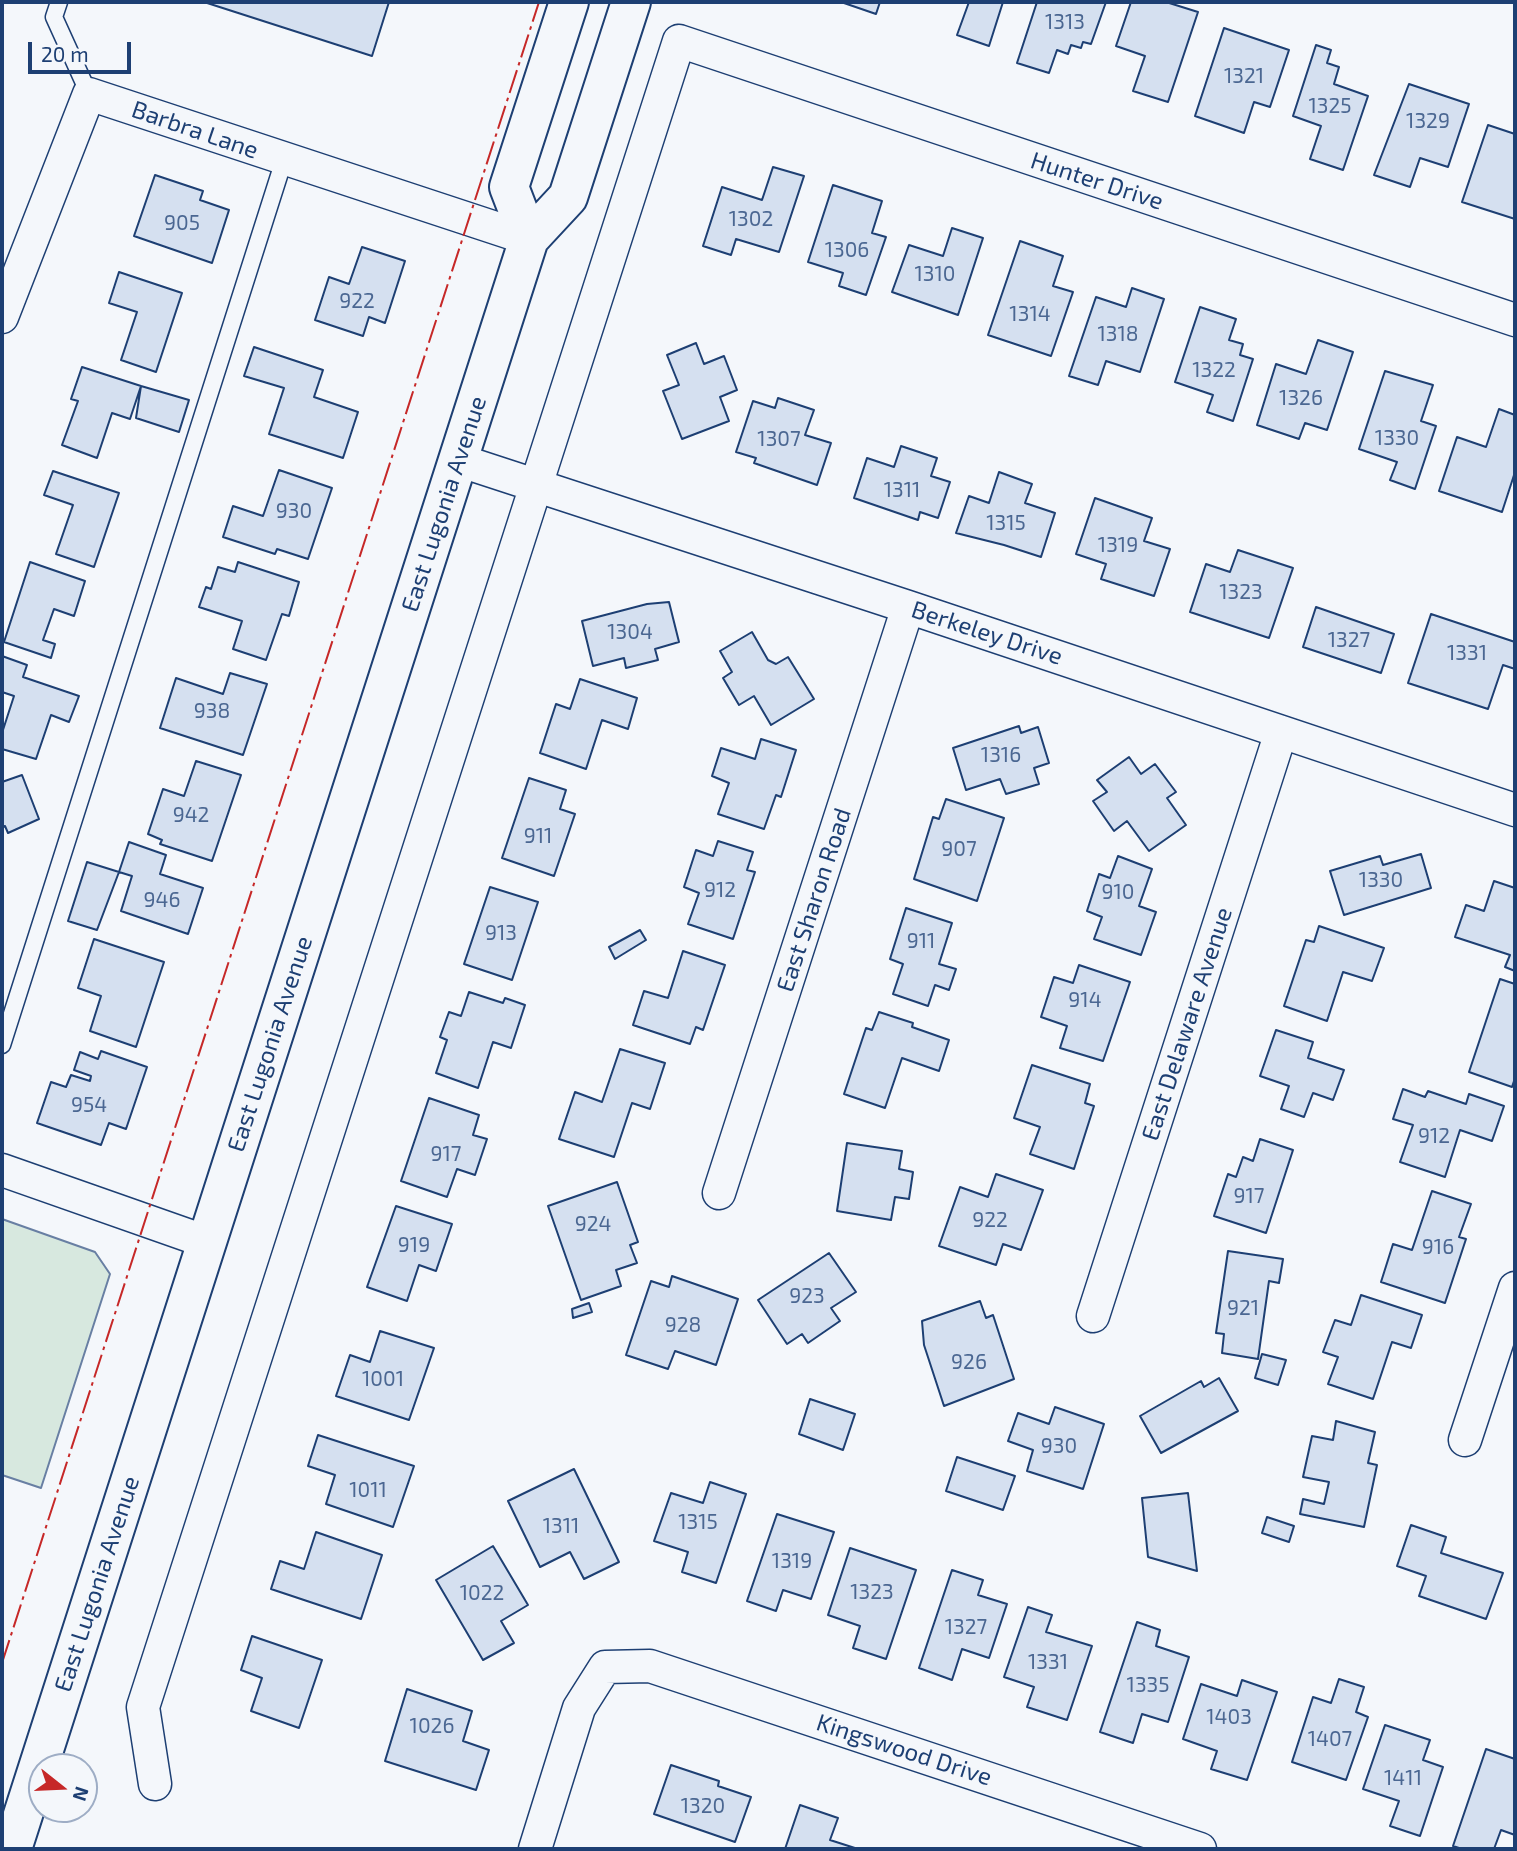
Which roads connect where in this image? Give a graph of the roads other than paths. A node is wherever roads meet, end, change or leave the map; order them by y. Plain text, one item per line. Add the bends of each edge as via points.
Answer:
1 (59, 2) edge
2 (569, 2) edge
3 (631, 2) edge
4 (89, 94) junction
5 (284, 160) junction
6 (529, 239) junction
7 (2, 317) edge
8 (1515, 320) edge
9 (458, 460) junction
10 (535, 486) junction
11 (908, 607) junction
12 (1281, 732) junction
13 (1515, 810) edge
14 (2, 1045) edge
15 (2, 1170) edge
16 (719, 1193) dead end
17 (207, 1242) junction
18 (1515, 1287) edge
19 (1093, 1316) dead end
20 (1465, 1440) dead end
21 (155, 1784) dead end
22 (12, 1849) edge
23 (535, 1849) edge
24 (1200, 1849) edge

1 - 4 lane via 54,17
2 - 6 main road via 509,187
3 - 6 main road, East Lugonia Avenue via 568,197
4 - 5 street, Barbra Lane
4 - 7 street
5 - 6 street, Barbra Lane
5 - 14 lane
6 - 9 main road, East Lugonia Avenue
8 - 10 street, Hunter Drive via 679,41
9 - 10 street, Berkeley Drive
9 - 17 main road, East Lugonia Avenue
10 - 11 street, Berkeley Drive
10 - 21 street via 143,1707
11 - 12 street, Berkeley Drive
11 - 16 street, East Sharon Road
12 - 13 street, Berkeley Drive
12 - 19 street, East Delaware Avenue
15 - 17 street
17 - 22 main road, East Lugonia Avenue
18 - 20 street
23 - 24 street, Kingswood Drive via 579,1708 606,1667 650,1666

